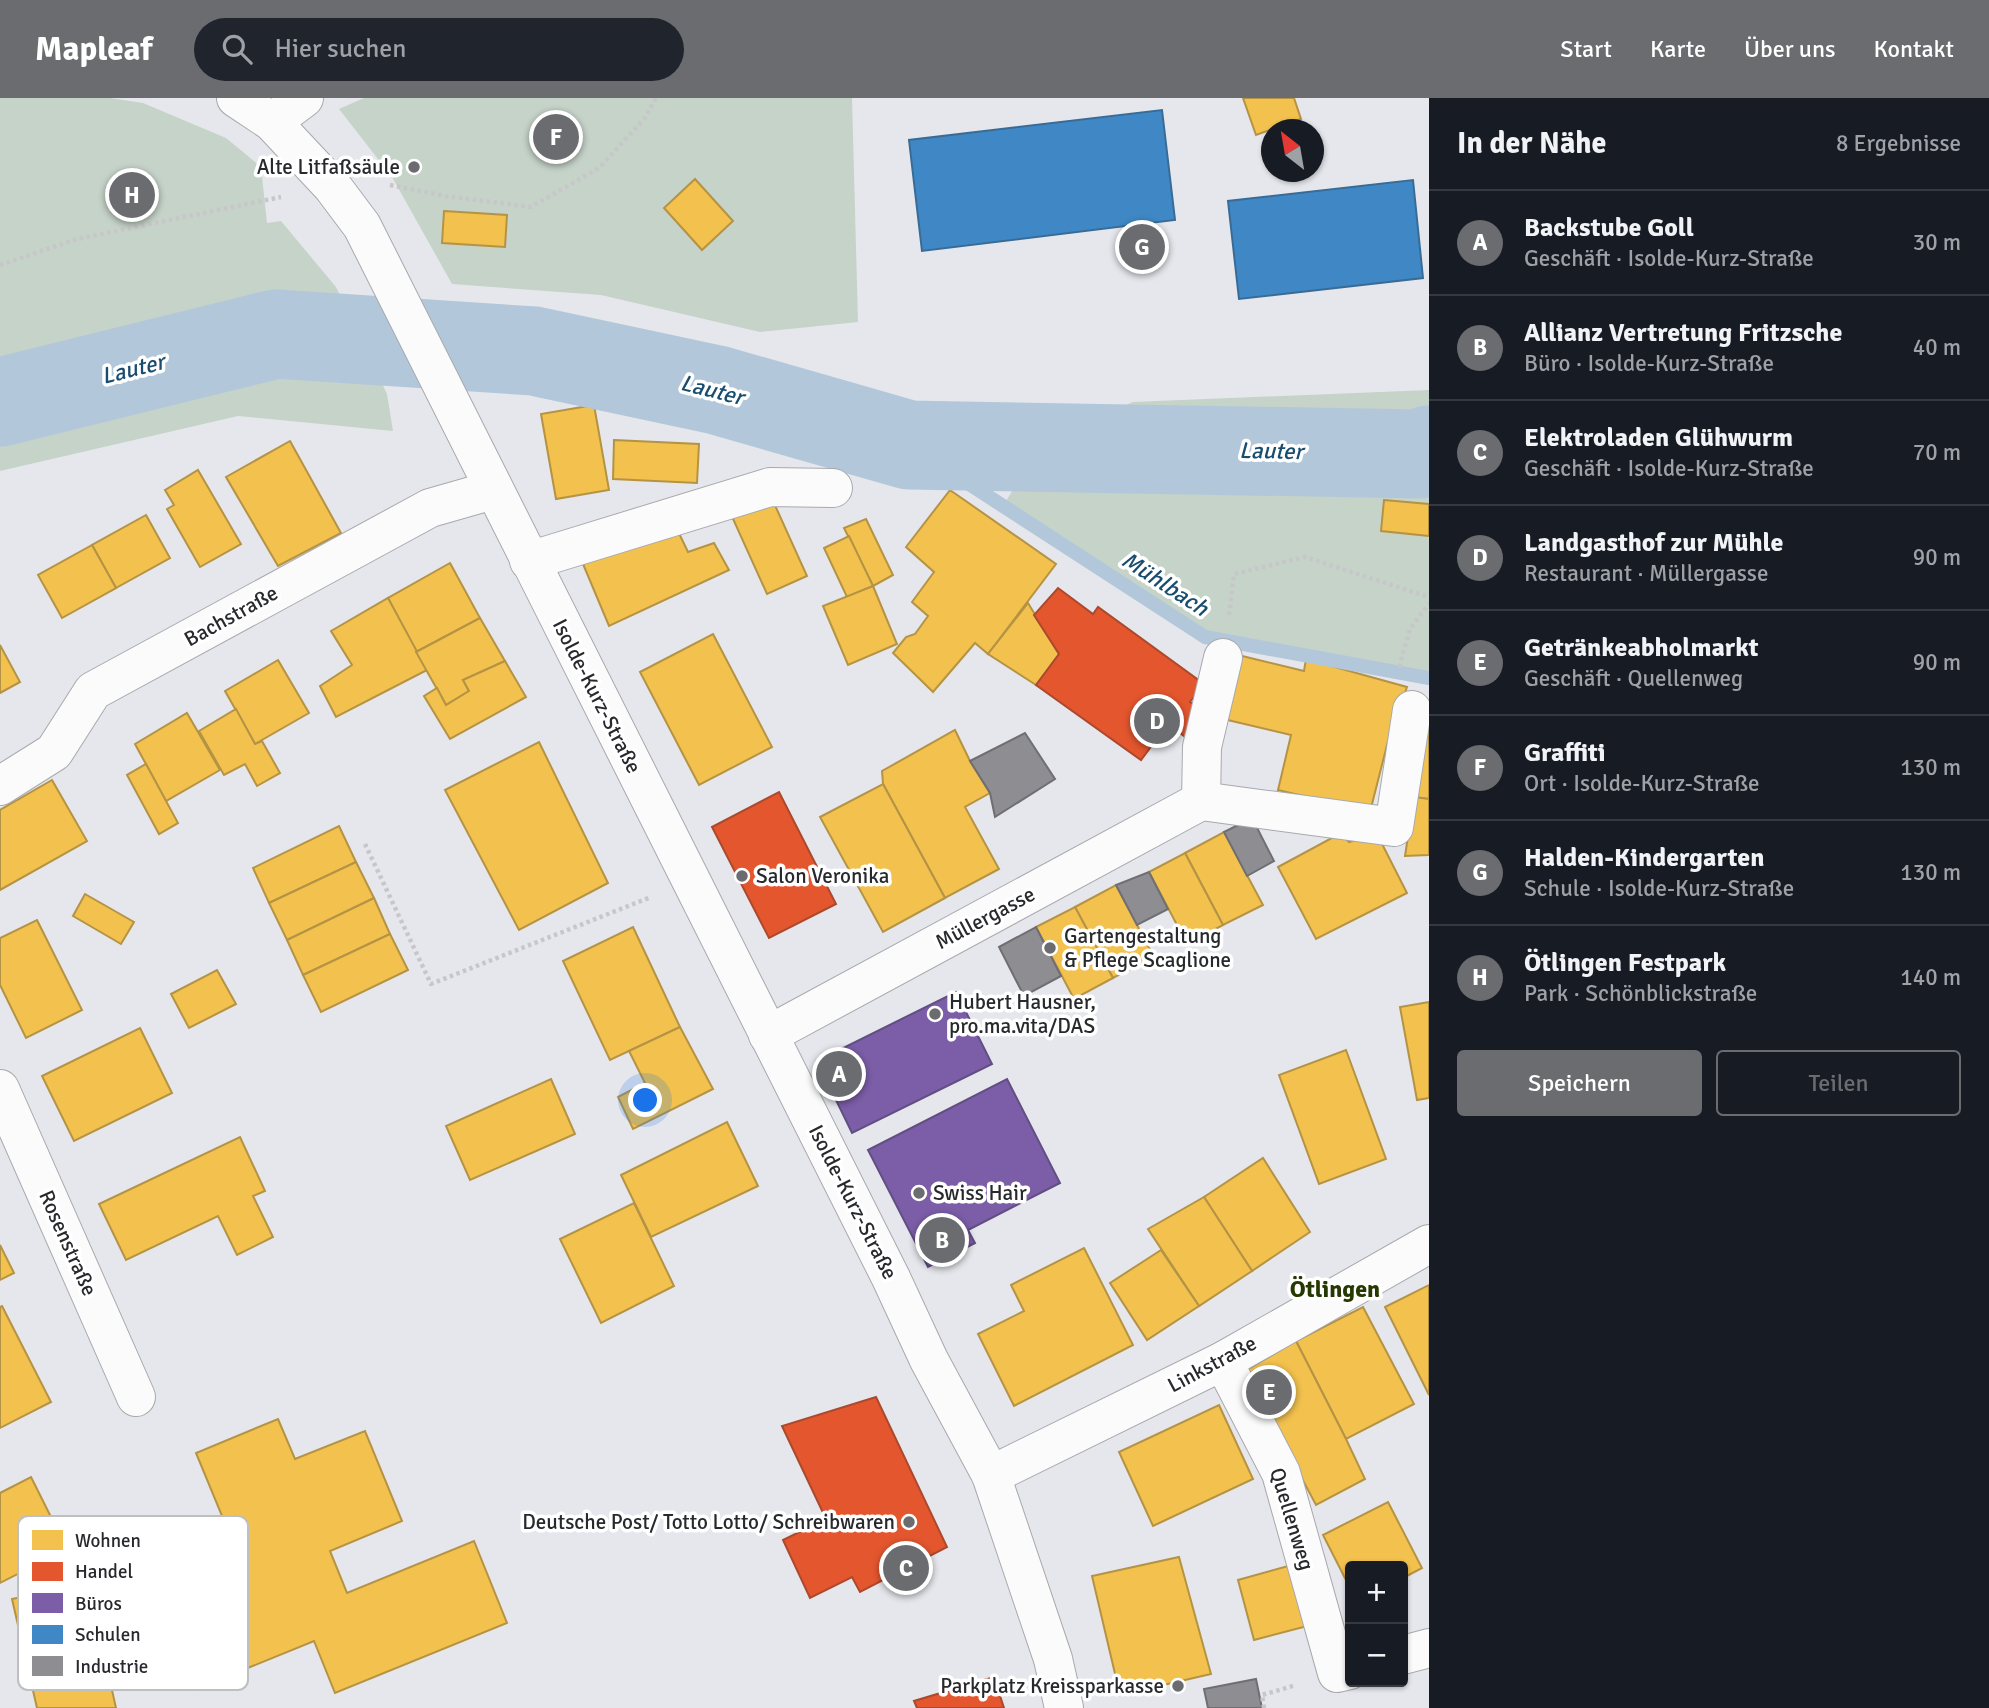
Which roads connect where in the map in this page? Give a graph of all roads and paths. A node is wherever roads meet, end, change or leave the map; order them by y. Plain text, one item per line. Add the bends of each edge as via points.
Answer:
1 (236, 98) edge
2 (304, 98) edge
3 (656, 98) edge
4 (272, 122) junction
5 (332, 186) junction
6 (0, 265) edge
7 (833, 488) dead end
8 (493, 490) junction
9 (529, 561) junction
10 (1429, 597) edge
11 (1429, 603) edge
12 (1228, 620) dead end
13 (1223, 658) dead end
14 (1397, 674) dead end
15 (1412, 710) dead end
16 (0, 786) edge
17 (1201, 801) junction
18 (365, 844) dead end
19 (691, 881) junction
20 (768, 1035) junction
21 (0, 1089) edge
22 (1429, 1244) edge
23 (1223, 1360) junction
24 (136, 1397) dead end
25 (990, 1475) junction
26 (1429, 1648) edge
27 (1408, 1654) edge
28 (1345, 1671) edge
29 (1064, 1708) edge

1 - 4 street, Isolde-Kurz-Straße
2 - 4 street
3 - 5 path via 645,118 599,168 531,207 388,185
4 - 5 street, Isolde-Kurz-Straße
5 - 6 path via 77,239
5 - 8 street, Isolde-Kurz-Straße via 362,226
7 - 9 street via 770,487
8 - 9 street, Isolde-Kurz-Straße
8 - 16 street, Bachstraße via 430,508 93,691 54,752
9 - 19 street, Isolde-Kurz-Straße
10 - 12 path via 1306,557 1234,574
11 - 14 path via 1410,629
13 - 17 street via 1202,747
15 - 17 street via 1394,827
17 - 20 street, Müllergasse
18 - 19 path via 431,984
19 - 20 street, Isolde-Kurz-Straße
20 - 25 street, Isolde-Kurz-Straße
21 - 24 street, Rosenstraße
22 - 23 street, Linkstraße
23 - 25 street, Linkstraße
23 - 28 street, Quellenweg via 1281,1473 1337,1673
25 - 29 street, Isolde-Kurz-Straße via 1053,1659
26 - 27 street

